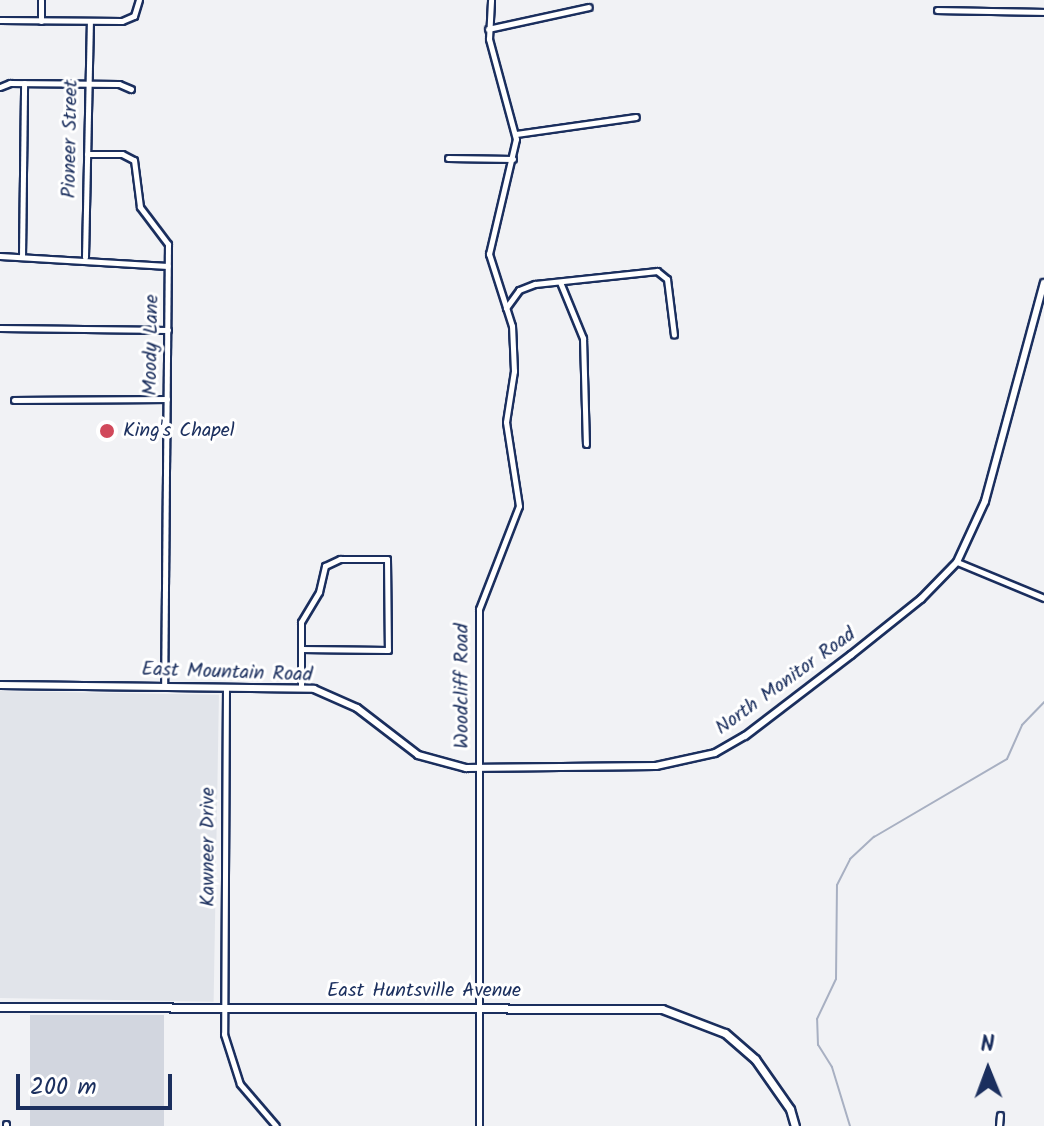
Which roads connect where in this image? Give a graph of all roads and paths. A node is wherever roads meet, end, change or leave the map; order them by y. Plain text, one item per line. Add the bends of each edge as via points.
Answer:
1 (41, 0) edge
2 (139, 0) edge
3 (491, 0) edge
4 (589, 7) dead end
5 (937, 10) dead end
6 (1044, 12) edge
7 (0, 20) edge
8 (41, 21) junction
9 (90, 21) junction
10 (488, 29) junction
11 (24, 83) junction
12 (87, 83) junction
13 (0, 87) edge
14 (131, 89) dead end
15 (636, 117) dead end
16 (516, 134) junction
17 (87, 154) junction
18 (448, 158) dead end
19 (513, 159) junction
20 (0, 256) edge
21 (22, 256) junction
22 (85, 257) junction
23 (168, 266) junction
24 (560, 282) junction
25 (1044, 283) edge
26 (506, 308) junction
27 (0, 328) edge
28 (168, 330) junction
29 (674, 335) dead end
30 (167, 399) junction
31 (14, 400) dead end
32 (586, 444) dead end
33 (957, 562) junction
34 (1044, 598) edge
35 (301, 649) junction
36 (0, 685) edge
37 (164, 686) junction
38 (226, 686) junction
39 (301, 687) junction
40 (479, 769) junction
41 (0, 1007) edge
42 (224, 1007) junction
43 (478, 1007) junction
44 (1000, 1115) dead end
45 (276, 1126) edge
46 (479, 1126) edge
47 (795, 1126) edge
48 (999, 1126) edge

1 - 8 street
2 - 9 street via 129,20
3 - 10 street, Woodcliff Road
4 - 10 street
5 - 6 street
7 - 8 street
8 - 9 street
9 - 12 street, Pioneer Street
10 - 16 street, Woodcliff Road
11 - 12 street
11 - 13 street
11 - 21 street
12 - 14 street
12 - 17 street, Pioneer Street
15 - 16 street
16 - 19 street, Woodcliff Road
17 - 22 street, Pioneer Street
17 - 23 street, Moody Lane via 122,154 134,160 140,207 165,237
18 - 19 street
19 - 26 street, Woodcliff Road via 489,246
20 - 21 street
21 - 22 street
22 - 23 street via 120,266
23 - 28 street, Moody Lane
24 - 26 street via 523,287
24 - 29 street via 663,273
24 - 32 street via 583,338
25 - 33 street, North Monitor Road via 985,501
26 - 40 street, Woodcliff Road via 514,371 506,422 519,506 479,609
27 - 28 street
28 - 30 street, Moody Lane
30 - 31 street
30 - 37 street, Moody Lane
33 - 34 street
33 - 40 street, North Monitor Road via 863,646 715,753 656,766
35 - 35 street via 303,614 319,592 329,562 387,559 388,650
35 - 39 street
36 - 37 street, East Mountain Road
37 - 38 street, East Mountain Road
38 - 39 street, East Mountain Road
38 - 42 street, Kawneer Drive
39 - 40 street, East Mountain Road via 340,698 418,755
40 - 43 street
41 - 42 main road, East Huntsville Avenue
42 - 43 main road, East Huntsville Avenue
42 - 45 street, Kawneer Drive via 228,1059 240,1084
43 - 46 street
43 - 47 main road, East Huntsville Avenue via 662,1009 695,1019 725,1033 755,1059 790,1109
44 - 48 street

